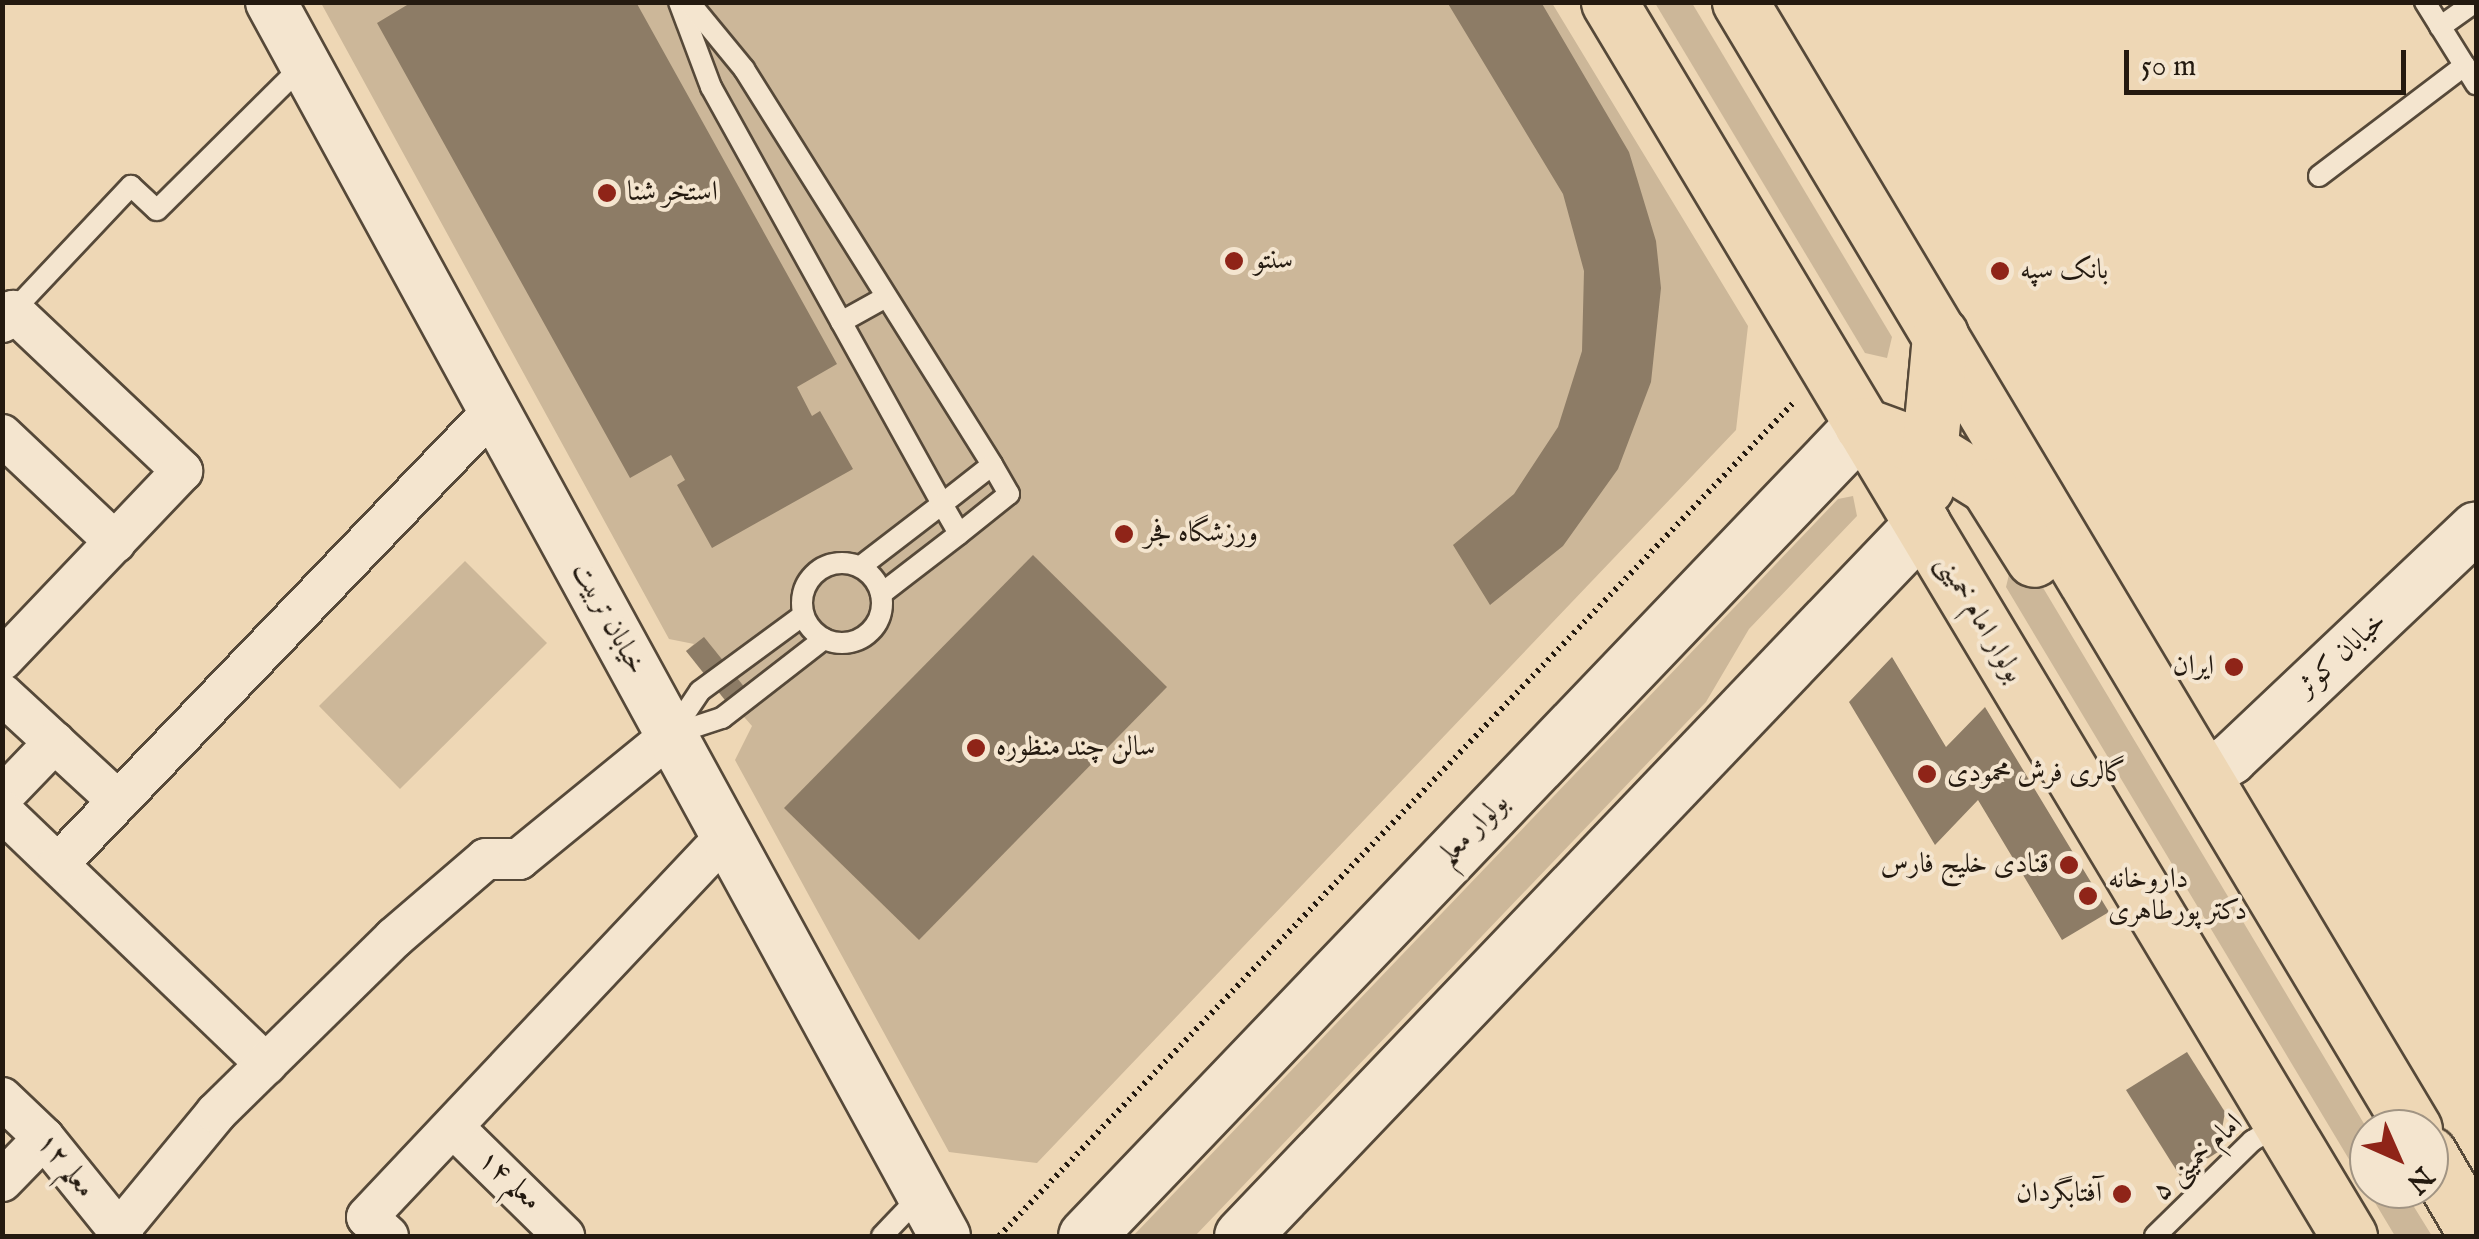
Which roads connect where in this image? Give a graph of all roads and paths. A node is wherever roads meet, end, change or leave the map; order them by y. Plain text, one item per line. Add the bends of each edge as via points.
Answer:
1 (271, 2) edge
2 (679, 2) edge
3 (689, 2) edge
4 (1609, 2) edge
5 (1740, 2) edge
6 (2425, 2) edge
7 (2475, 2) edge
8 (2440, 27) junction
9 (304, 64) junction
10 (2465, 66) junction
11 (2476, 84) edge
12 (2318, 176) dead end
13 (886, 297) junction
14 (8, 316) edge
15 (842, 322) junction
16 (1940, 335) junction
17 (1803, 392) dead end
18 (494, 410) junction
19 (1862, 424) junction
20 (2, 435) edge
21 (1930, 450) junction
22 (992, 466) junction
23 (1988, 486) junction
24 (942, 504) junction
25 (1922, 524) junction
26 (2476, 528) edge
27 (958, 534) junction
28 (115, 542) junction
29 (860, 566) junction
30 (1960, 588) junction
31 (881, 594) junction
32 (802, 616) junction
33 (824, 638) junction
34 (2, 660) edge
35 (2, 694) edge
36 (671, 735) junction
37 (54, 742) junction
38 (2202, 776) junction
39 (2, 796) edge
40 (118, 802) junction
41 (2, 812) edge
42 (726, 836) junction
43 (58, 864) junction
44 (266, 1064) junction
45 (2376, 1066) junction
46 (2, 1098) edge
47 (2402, 1109) edge
48 (2281, 1124) junction
49 (453, 1127) junction
50 (44, 1138) junction
51 (2, 1182) edge
52 (2449, 1188) edge
53 (933, 1215) edge
54 (551, 1231) edge
55 (120, 1234) edge
56 (2476, 1234) edge
57 (388, 1236) edge
58 (882, 1236) edge
59 (999, 1236) edge
60 (1086, 1236) edge
61 (1242, 1236) edge
62 (2156, 1236) edge
63 (2349, 1236) edge

1 - 9 street, خیابان تربیت
2 - 15 lane via 712,87
3 - 13 lane via 744,69
4 - 19 main road, بولوار امام خمینی
5 - 16 main road
6 - 8 lane
7 - 8 lane
8 - 10 lane
9 - 14 lane via 157,210 131,186
9 - 18 street, خیابان تربیت
10 - 11 lane
10 - 12 lane
13 - 15 lane
13 - 22 lane
14 - 28 street via 182,471
15 - 24 lane
16 - 21 main road
16 - 38 main road
17 - 59 path
18 - 36 street, خیابان تربیت
18 - 40 street
19 - 21 main road
19 - 25 main road, بولوار امام خمینی
19 - 60 main road, بولوار معلم
20 - 28 street
21 - 23 main road
21 - 25 main road
22 - 24 lane
22 - 27 lane via 1009,494
23 - 30 main road
23 - 45 main road via 2318,1017
24 - 27 lane
24 - 29 lane
25 - 30 main road, بولوار امام خمینی
25 - 61 main road
26 - 38 street, خیابان کوثر via 2231,759
27 - 31 lane
28 - 34 street
29 - 31 lane
29 - 32 lane via 831,564 818,571 807,582
30 - 48 main road, بولوار امام خمینی
31 - 33 lane via 877,623 866,634 838,643
32 - 33 lane
32 - 36 lane via 700,691
33 - 36 lane via 722,718
35 - 37 street
36 - 42 street, خیابان تربیت
36 - 44 street via 519,858 486,860
37 - 39 street
37 - 40 street
38 - 45 main road
40 - 43 street
41 - 43 street
42 - 49 street
42 - 53 street, خیابان تربیت
43 - 44 street
44 - 55 street
45 - 47 main road
46 - 50 street, معلم ۱۲
48 - 62 lane, امام خمینی ۵ via 2252,1141
48 - 63 main road, بولوار امام خمینی
49 - 54 street, معلم ۱۴
49 - 57 street via 368,1217
50 - 51 street
50 - 55 street, معلم ۱۲
52 - 56 main road
53 - 58 lane

